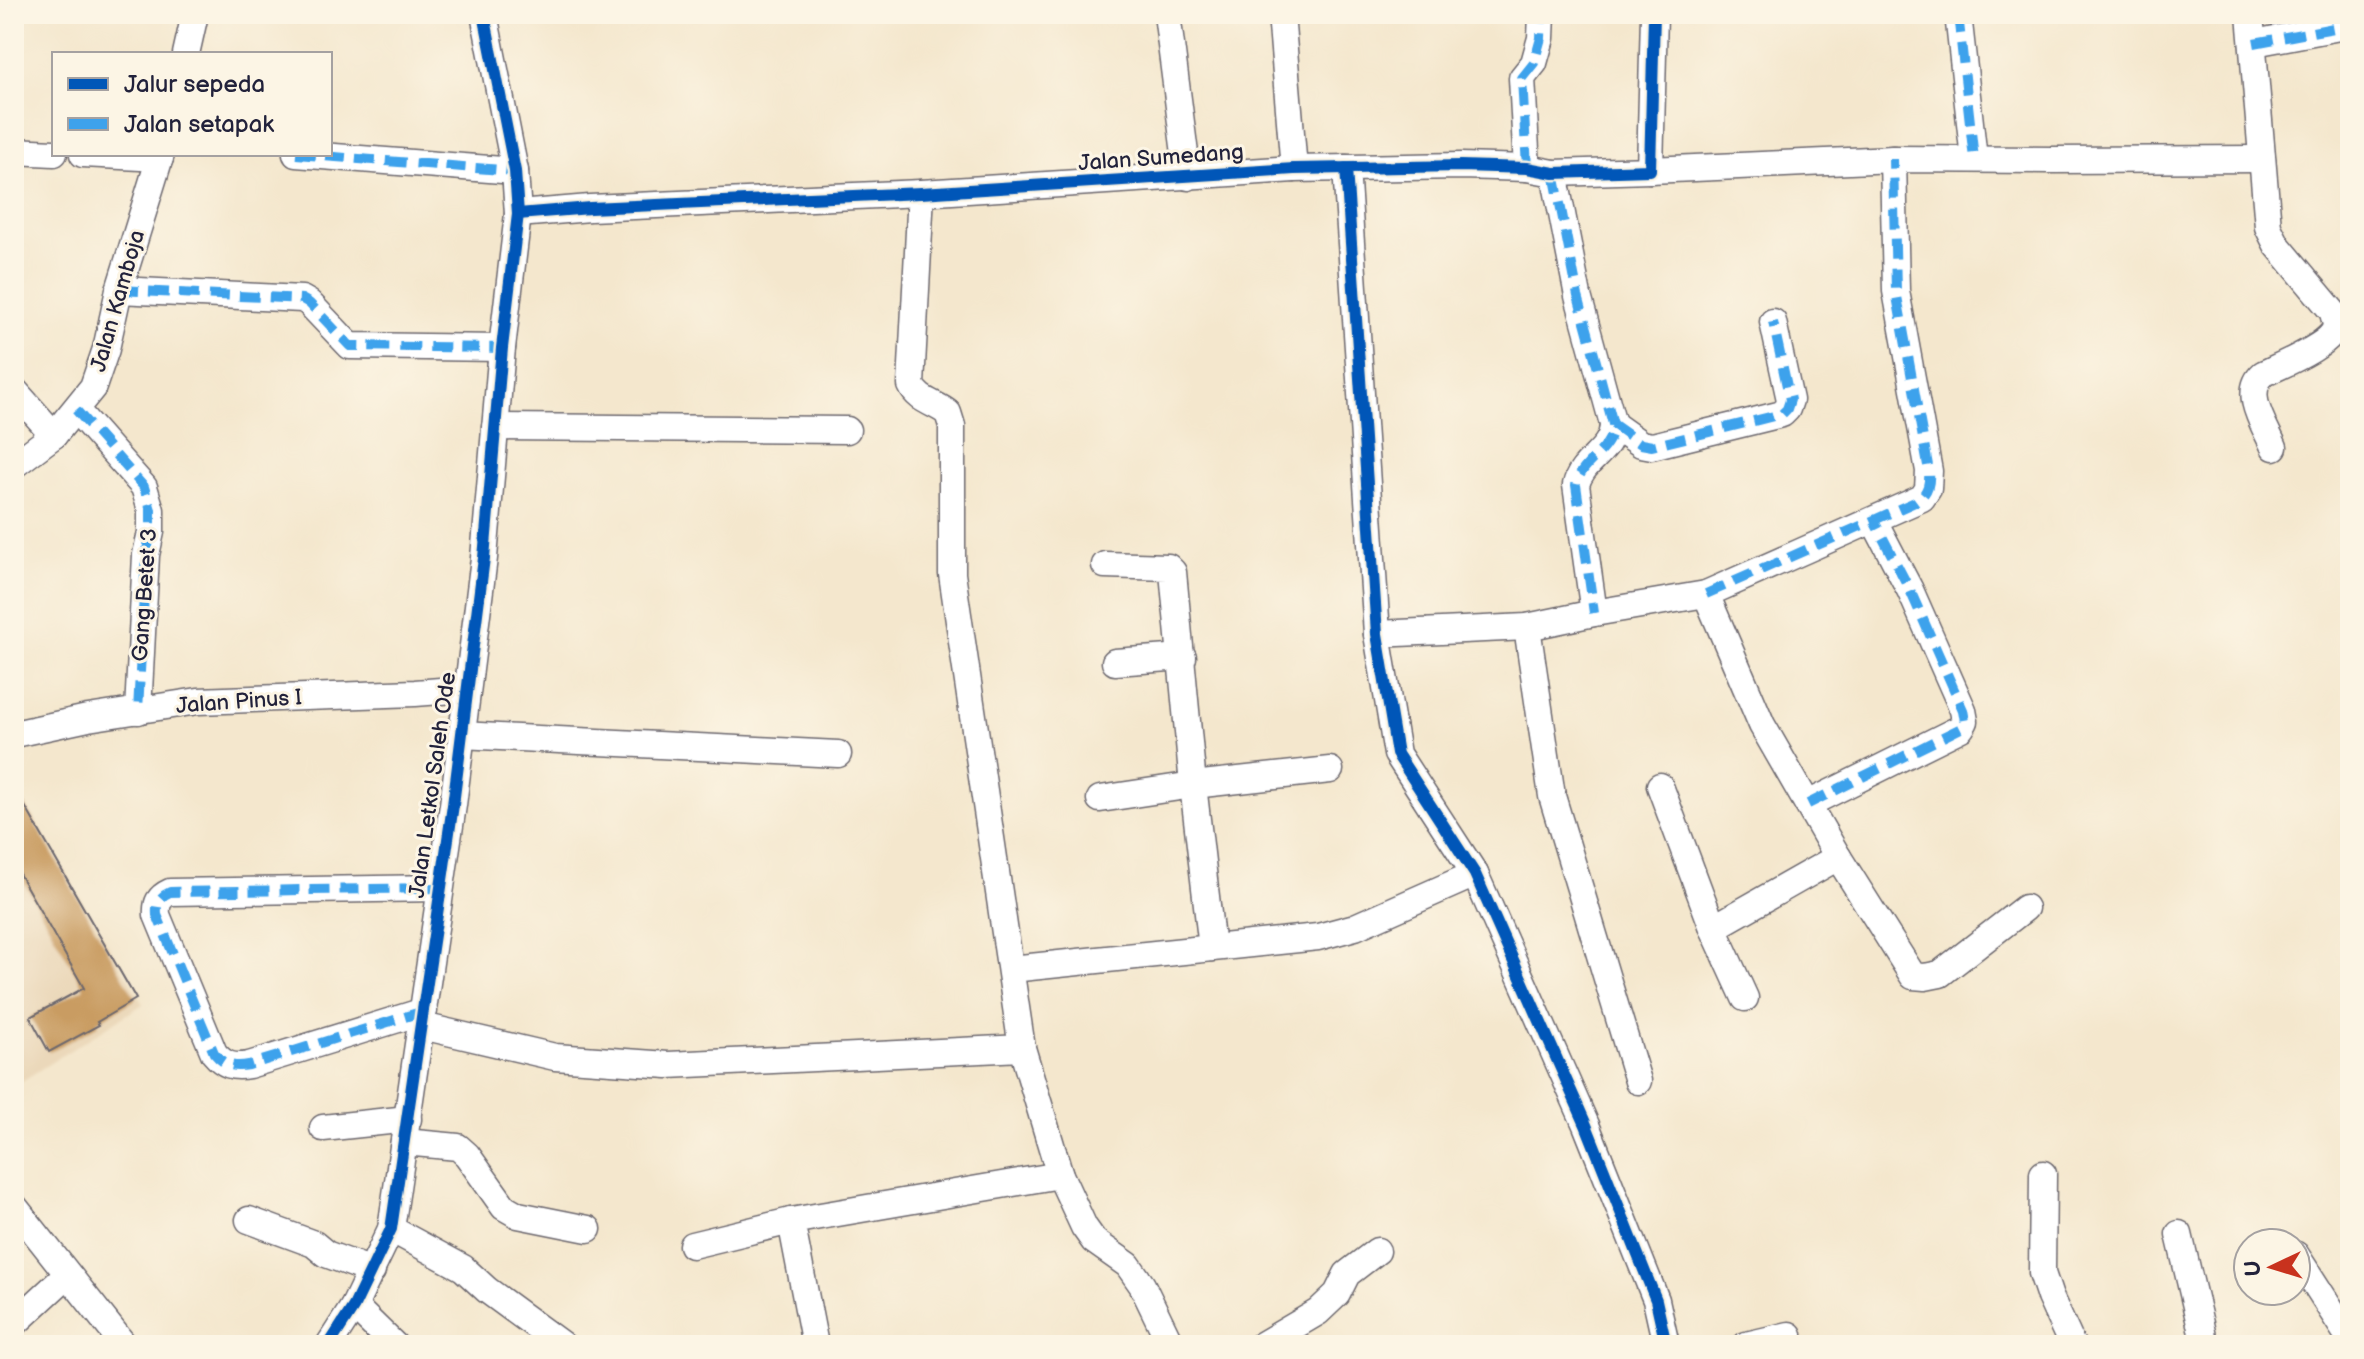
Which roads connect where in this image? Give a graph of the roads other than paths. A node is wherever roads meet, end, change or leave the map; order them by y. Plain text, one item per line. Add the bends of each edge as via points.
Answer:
1 (195, 14) edge
2 (484, 14) edge
3 (1167, 14) edge
4 (1281, 14) edge
5 (1542, 14) edge
6 (1654, 14) edge
7 (1958, 14) edge
8 (2250, 14) edge
9 (2350, 25) edge
10 (2254, 43) junction
11 (186, 52) edge
12 (14, 151) edge
13 (52, 153) edge
14 (160, 156) edge
15 (322, 156) edge
16 (1893, 159) junction
17 (1974, 159) junction
18 (2262, 159) junction
19 (1346, 168) junction
20 (1527, 168) junction
21 (1294, 169) junction
22 (1650, 170) junction
23 (515, 171) junction
24 (1554, 173) junction
25 (1188, 177) junction
26 (921, 193) junction
27 (518, 214) junction
28 (119, 290) junction
29 (1773, 322) dead end
30 (502, 348) junction
31 (14, 390) edge
32 (76, 410) junction
33 (1613, 424) junction
34 (495, 427) junction
35 (847, 430) dead end
36 (54, 435) junction
37 (2274, 447) dead end
38 (14, 465) edge
39 (1874, 521) junction
40 (1105, 565) dead end
41 (1706, 594) junction
42 (1594, 613) junction
43 (1527, 627) junction
44 (1377, 634) junction
45 (1183, 657) junction
46 (1115, 662) dead end
47 (466, 689) junction
48 (138, 711) junction
49 (14, 734) edge
50 (461, 735) junction
51 (838, 754) dead end
52 (1330, 770) dead end
53 (1193, 785) junction
54 (1660, 786) dead end
55 (1100, 799) dead end
56 (1808, 804) junction
57 (1838, 857) junction
58 (1475, 874) junction
59 (440, 888) junction
60 (2025, 908) dead end
61 (1713, 928) junction
62 (1212, 948) junction
63 (1011, 969) junction
64 (1745, 998) dead end
65 (423, 1018) junction
66 (1022, 1048) junction
67 (1638, 1081) dead end
68 (323, 1128) dead end
69 (406, 1130) junction
70 (2043, 1174) dead end
71 (1060, 1175) junction
72 (14, 1206) edge
73 (249, 1220) dead end
74 (791, 1221) junction
75 (391, 1229) junction
76 (588, 1229) dead end
77 (2179, 1234) dead end
78 (692, 1245) dead end
79 (1377, 1251) dead end
80 (372, 1271) junction
81 (67, 1275) junction
82 (2312, 1280) edge
83 (354, 1306) junction
84 (14, 1324) edge
85 (1789, 1335) dead end
86 (2350, 1339) edge
87 (123, 1345) edge
88 (329, 1345) edge
89 (394, 1345) edge
90 (562, 1345) edge
91 (815, 1345) edge
92 (1171, 1345) edge
93 (1262, 1345) edge
94 (1666, 1345) edge
95 (1746, 1345) edge
96 (2072, 1345) edge
97 (2205, 1345) edge

1 - 11 street
2 - 23 street, Jalan Letkol Saleh Ode
3 - 25 street
4 - 21 street
5 - 20 street via 1534,63 1522,78
6 - 22 street
7 - 17 street
8 - 10 street
9 - 10 street
10 - 18 street
12 - 13 street
14 - 28 street, Jalan Kamboja
15 - 23 street
16 - 17 street, Jalan Sumedang
16 - 22 street, Jalan Sumedang
16 - 39 street via 1896,291 1930,481 1922,498
17 - 18 street, Jalan Sumedang
18 - 37 street via 2271,234 2333,312 2336,324 2324,342 2256,380 2254,399
19 - 20 street, Jalan Sumedang
19 - 21 street, Jalan Sumedang
19 - 44 street
20 - 24 street, Jalan Sumedang
21 - 25 street, Jalan Sumedang
22 - 24 street, Jalan Sumedang
23 - 27 street, Jalan Letkol Saleh Ode
24 - 33 street via 1578,296
25 - 26 street, Jalan Sumedang
26 - 27 street, Jalan Sumedang
26 - 63 street via 911,385 951,420 952,574
27 - 30 street, Jalan Letkol Saleh Ode
28 - 30 street via 302,299 350,346
28 - 32 street, Jalan Kamboja via 93,387
29 - 33 street via 1790,400 1782,414 1652,446
30 - 34 street, Jalan Letkol Saleh Ode
31 - 36 street
32 - 36 street, Jalan Kamboja
32 - 48 street, Gang Betet 3 via 144,487 151,510
33 - 42 street via 1609,443 1583,469 1576,485
34 - 35 street
34 - 47 street, Jalan Letkol Saleh Ode
36 - 38 street, Jalan Kamboja
39 - 41 street
39 - 56 street via 1910,590 1965,721 1961,728
40 - 45 street via 1168,567 1173,572
41 - 42 street
41 - 56 street via 1762,725
42 - 43 street
43 - 44 street
43 - 67 street via 1552,796
44 - 58 street via 1397,754
45 - 46 street
45 - 53 street
47 - 48 street, Jalan Pinus I via 198,701
47 - 50 street, Jalan Letkol Saleh Ode
48 - 49 street, Jalan Pinus I
50 - 51 street
50 - 59 street, Jalan Letkol Saleh Ode
52 - 53 street
53 - 55 street
53 - 62 street
54 - 61 street
56 - 57 street
57 - 60 street via 1913,976 1940,974
57 - 61 street
58 - 62 street via 1355,927 1318,937
58 - 94 street via 1586,1125 1656,1300
59 - 65 street, Jalan Letkol Saleh Ode
59 - 65 street via 170,892 156,908 214,1053 230,1065 249,1065
61 - 64 street
62 - 63 street
63 - 66 street
65 - 66 street via 555,1057 668,1065
65 - 69 street, Jalan Letkol Saleh Ode
66 - 71 street
68 - 69 street
69 - 75 street, Jalan Letkol Saleh Ode
69 - 76 street via 458,1147 504,1207 518,1215
70 - 96 street via 2042,1273
71 - 74 street
71 - 92 street via 1094,1241 1128,1265 1142,1285
72 - 81 street
73 - 80 street
74 - 78 street
74 - 91 street
75 - 80 street, Jalan Letkol Saleh Ode
75 - 90 street via 463,1268
77 - 97 street
79 - 93 street via 1347,1274 1337,1294 1318,1312
80 - 83 street, Jalan Letkol Saleh Ode
81 - 84 street
81 - 87 street
82 - 86 street
83 - 88 street, Jalan Letkol Saleh Ode
83 - 89 street
85 - 95 street

